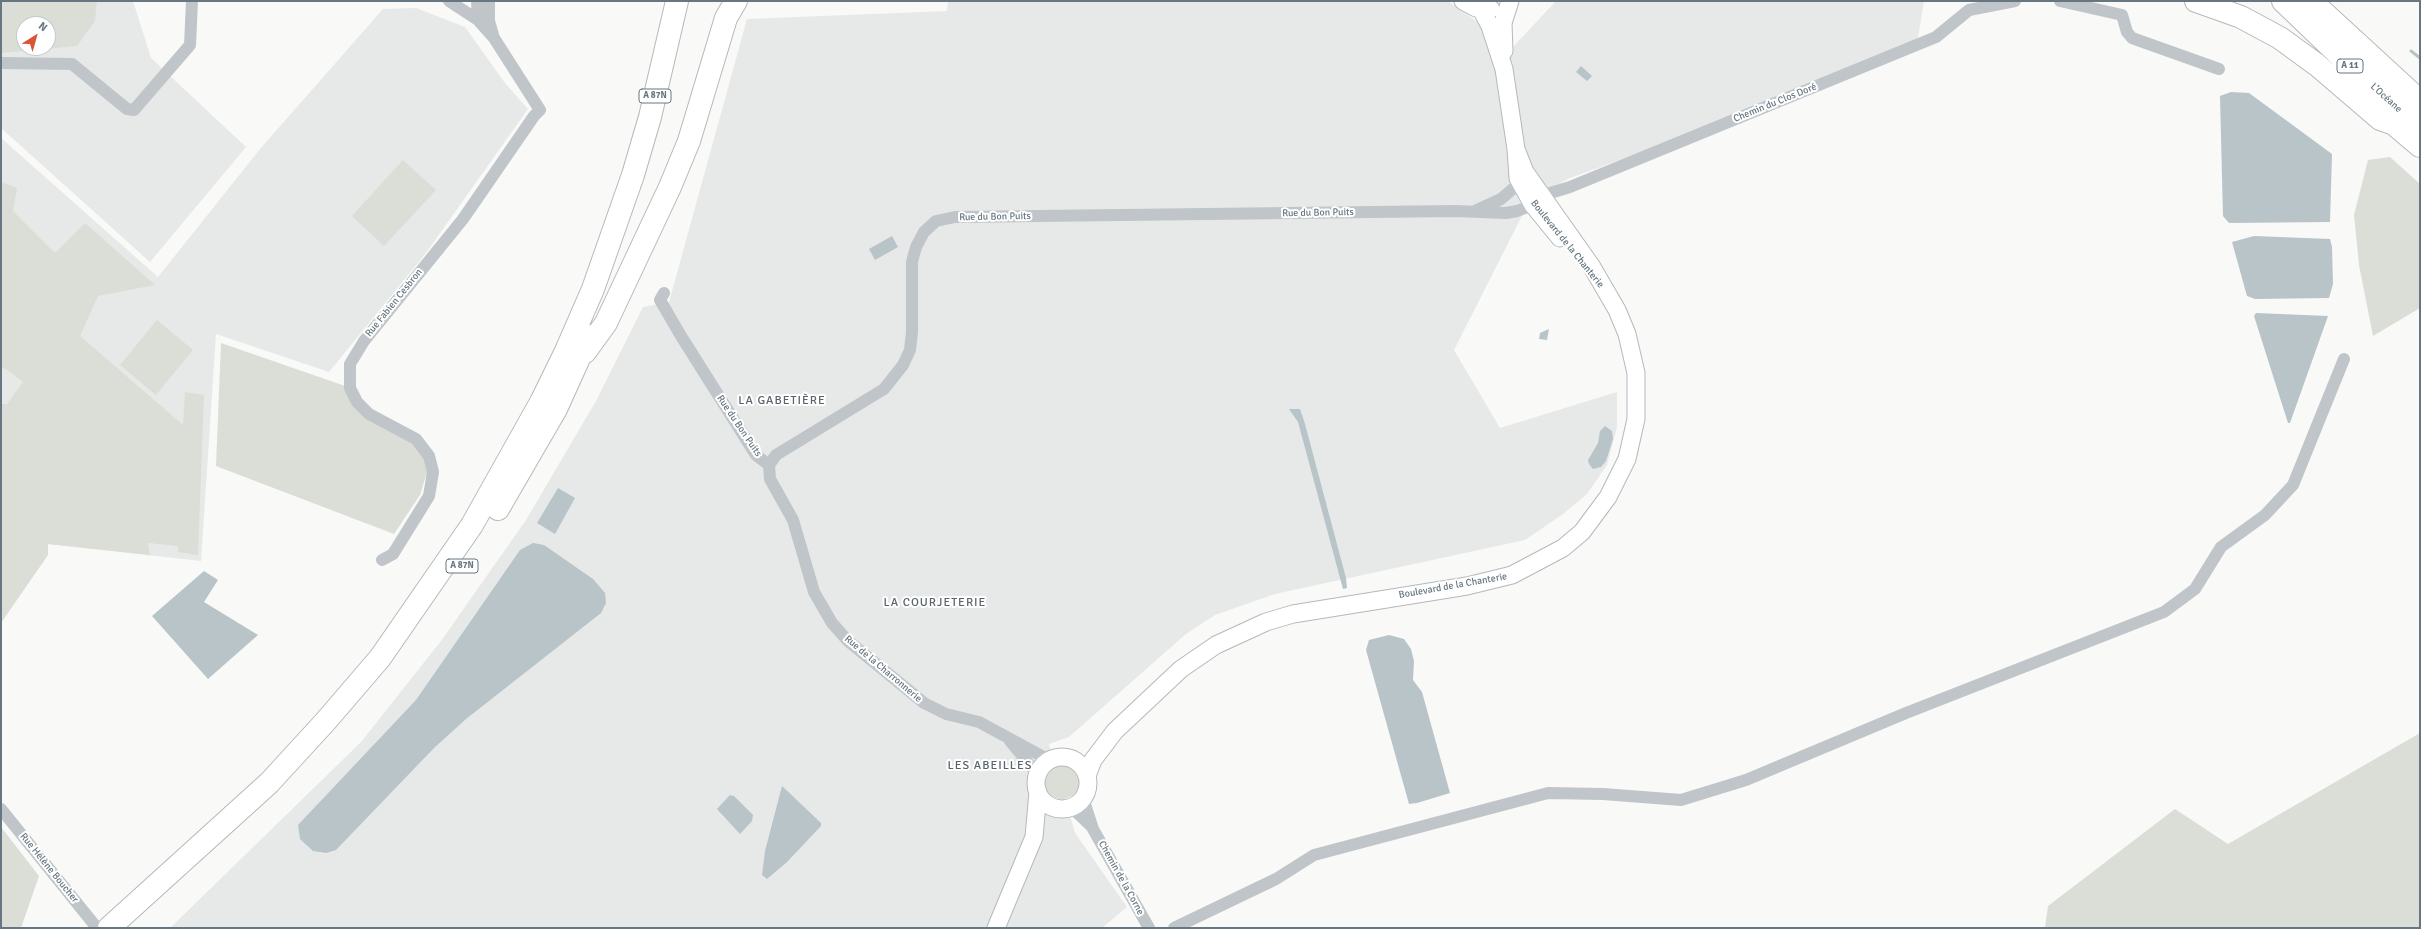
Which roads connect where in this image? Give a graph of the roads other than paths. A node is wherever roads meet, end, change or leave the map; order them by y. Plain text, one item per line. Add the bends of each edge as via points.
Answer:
1 (192, 1) edge
2 (450, 1) edge
3 (477, 1) edge
4 (489, 1) edge
5 (736, 1) edge
6 (1463, 1) edge
7 (1510, 1) edge
8 (2015, 1) edge
9 (2060, 1) edge
10 (2196, 1) edge
11 (2283, 1) edge
12 (2311, 1) edge
13 (682, 9) edge
14 (1481, 9) junction
15 (478, 20) junction
16 (494, 38) junction
17 (1, 63) edge
18 (1504, 69) junction
19 (2219, 69) dead end
20 (2420, 101) edge
21 (2420, 127) edge
22 (2420, 146) edge
23 (1516, 149) junction
24 (1518, 178) junction
25 (1538, 201) junction
26 (1475, 211) junction
27 (664, 293) dead end
28 (2344, 359) dead end
29 (579, 361) junction
30 (769, 465) junction
31 (382, 560) dead end
32 (1115, 731) junction
33 (1008, 739) junction
34 (1070, 758) junction
35 (1049, 760) junction
36 (1087, 776) junction
37 (1038, 784) junction
38 (1071, 804) junction
39 (1, 809) edge
40 (1034, 837) junction
41 (97, 928) edge
42 (109, 928) edge
43 (132, 928) edge
44 (996, 928) edge
45 (1149, 928) edge
46 (1174, 928) edge

1 - 17 street via 190,45 134,110 127,109 72,64
2 - 15 street
3 - 15 street
4 - 16 street via 489,21
5 - 29 highway via 726,18 689,141 670,187 606,323
6 - 14 street
7 - 14 street via 1494,8
7 - 18 street via 1504,23
8 - 25 street, Chemin du Clos Doré via 1969,10 1936,37
9 - 19 street via 2122,15 2127,32 2132,38
10 - 22 highway via 2241,17 2280,38 2317,65 2380,119 2394,124
11 - 21 highway, L’Océane / A 11
12 - 20 highway, L’Océane / A 11
13 - 29 highway, A 87N via 664,120 628,238
13 - 42 highway, A 87N via 633,175 593,289 547,389 472,525 380,658 325,722 269,783
14 - 18 street via 1490,26
15 - 16 street
16 - 31 street, Rue Fabien Cesbron via 540,110 463,219 364,340 350,364 350,388 358,402 369,414 416,439 429,456 433,472 429,496 393,554
18 - 23 street, Boulevard de la Chanterie
23 - 24 street, Boulevard de la Chanterie
23 - 25 street, Boulevard de la Chanterie
24 - 25 street, Boulevard de la Chanterie
24 - 26 street via 1515,187 1501,200
25 - 26 street, Rue du Bon Puits via 1506,213
25 - 32 street, Boulevard de la Chanterie via 1617,310 1632,353 1637,392 1636,418 1630,446 1619,479 1594,518 1563,548 1524,571 1495,580 1313,610 1266,622 1216,645 1181,669
26 - 30 street, Rue du Bon Puits via 970,217 936,221 924,232 916,246 912,262 910,350 895,377 878,393 776,455
27 - 30 street, Rue du Bon Puits via 660,300 681,336 756,455
28 - 46 street via 2293,485 2265,514 2222,547 2195,589 2164,612 1913,710 1746,780 1681,800 1603,794 1540,795 1314,855 1276,879
29 - 43 highway, A 87N via 533,452 484,533 440,600 391,666 278,794
30 - 33 street, Rue de la Charronnerie via 770,479 799,536 812,587 832,623 848,641 924,703 946,714 979,722
32 - 34 street, Boulevard de la Chanterie via 1092,748
32 - 36 street, Boulevard de la Chanterie via 1093,760
33 - 35 street, Rue de la Charronnerie
33 - 37 street, Rue de la Charronnerie
34 - 35 street
34 - 36 street via 1084,768
35 - 37 street via 1041,766
36 - 38 street via 1087,791
37 - 38 street via 1047,803
37 - 40 street
38 - 40 street
38 - 45 street, Chemin de la Corne via 1093,829
39 - 41 street, Rue Hélène Boucher
40 - 44 street

